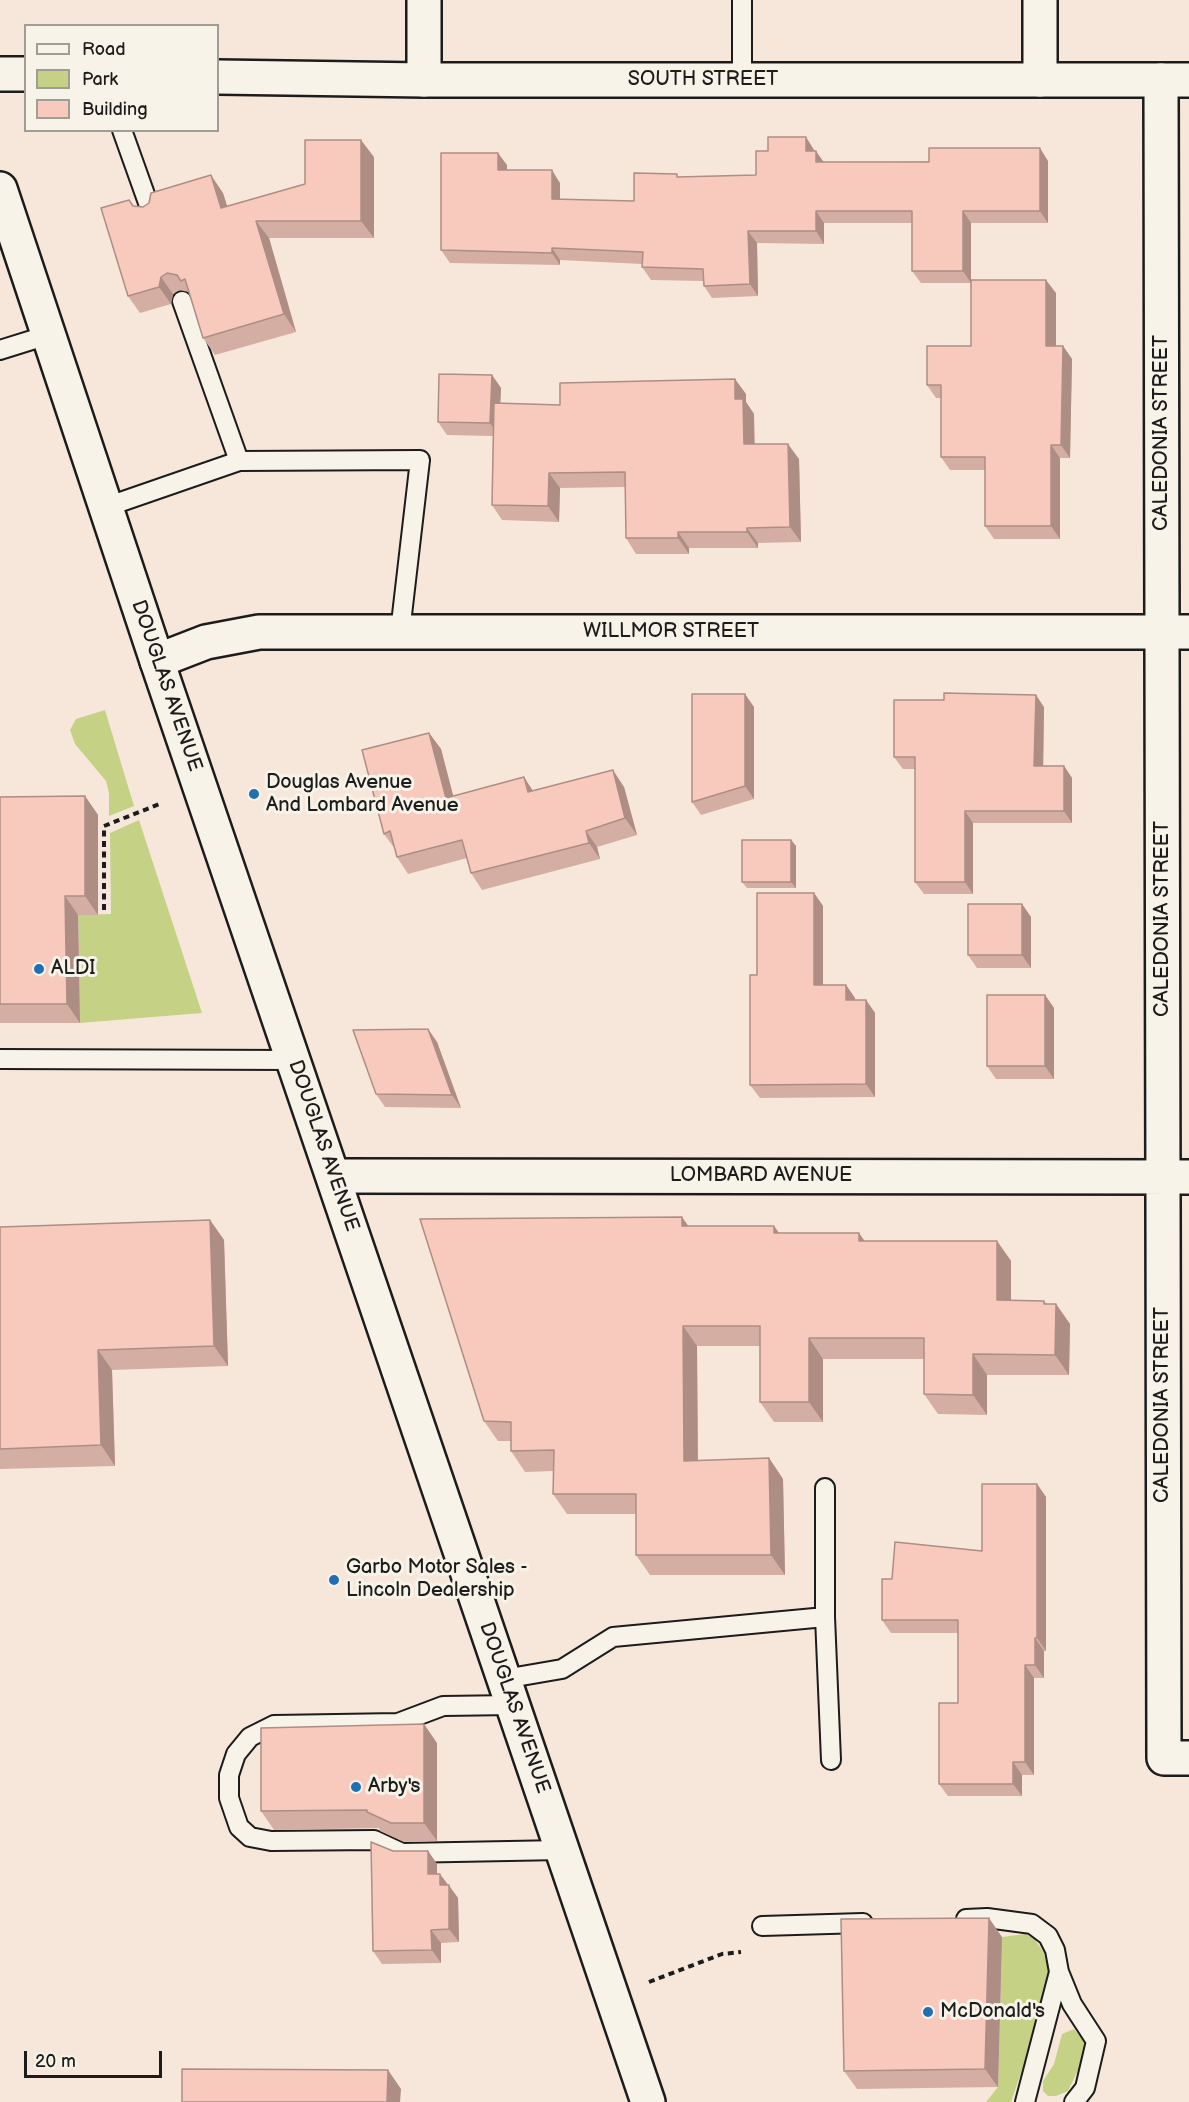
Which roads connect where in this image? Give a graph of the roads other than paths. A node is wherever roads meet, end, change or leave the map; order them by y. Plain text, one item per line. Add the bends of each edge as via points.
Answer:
1 (424, 0) edge
2 (742, 0) edge
3 (1040, 0) edge
4 (0, 74) edge
5 (24, 74) edge
6 (219, 77) edge
7 (424, 80) junction
8 (742, 80) junction
9 (1040, 80) junction
10 (1175, 80) edge
11 (123, 132) edge
12 (0, 189) edge
13 (152, 214) edge
14 (182, 301) edge
15 (48, 335) junction
16 (0, 350) edge
17 (239, 461) junction
18 (106, 507) junction
19 (400, 632) junction
20 (1176, 632) edge
21 (157, 661) junction
22 (0, 1059) edge
23 (294, 1060) junction
24 (334, 1176) junction
25 (1176, 1177) edge
26 (825, 1488) dead end
27 (825, 1617) junction
28 (509, 1692) junction
29 (1177, 1758) edge
30 (831, 1760) dead end
31 (562, 1850) junction
32 (952, 1920) edge
33 (881, 1922) edge
34 (762, 1926) dead end
35 (1059, 1972) junction
36 (648, 2102) edge
37 (1025, 2102) edge
38 (1074, 2102) edge

1 - 7 street
2 - 8 lane
3 - 9 street
4 - 5 street
6 - 7 street, SOUTH STREET
7 - 8 street, SOUTH STREET
8 - 9 street, SOUTH STREET
9 - 10 street, SOUTH STREET
10 - 20 street, CALEDONIA STREET
11 - 13 lane
12 - 15 street, DOUGLAS AVENUE
14 - 17 lane
15 - 16 lane
15 - 18 street, DOUGLAS AVENUE
17 - 18 lane
17 - 19 lane via 420,460
18 - 21 street, DOUGLAS AVENUE
19 - 20 street, WILLMOR STREET
19 - 21 street, WILLMOR STREET via 259,632 206,642
20 - 25 street, CALEDONIA STREET
21 - 23 street, DOUGLAS AVENUE
22 - 23 lane
23 - 24 street, DOUGLAS AVENUE
24 - 25 street, LOMBARD AVENUE
24 - 28 street, DOUGLAS AVENUE
25 - 29 street, CALEDONIA STREET
26 - 27 lane
27 - 28 lane via 613,1637 562,1669
27 - 30 lane
28 - 31 street, DOUGLAS AVENUE
28 - 31 lane via 443,1706 398,1723 274,1725 250,1737 236,1754 229,1775 229,1798 238,1827 250,1837 271,1841 374,1840 402,1853
31 - 36 street, DOUGLAS AVENUE
32 - 35 lane via 987,1918 1032,1924 1048,1936
33 - 34 lane
35 - 37 lane
35 - 38 lane via 1072,2004 1095,2041 1085,2088

